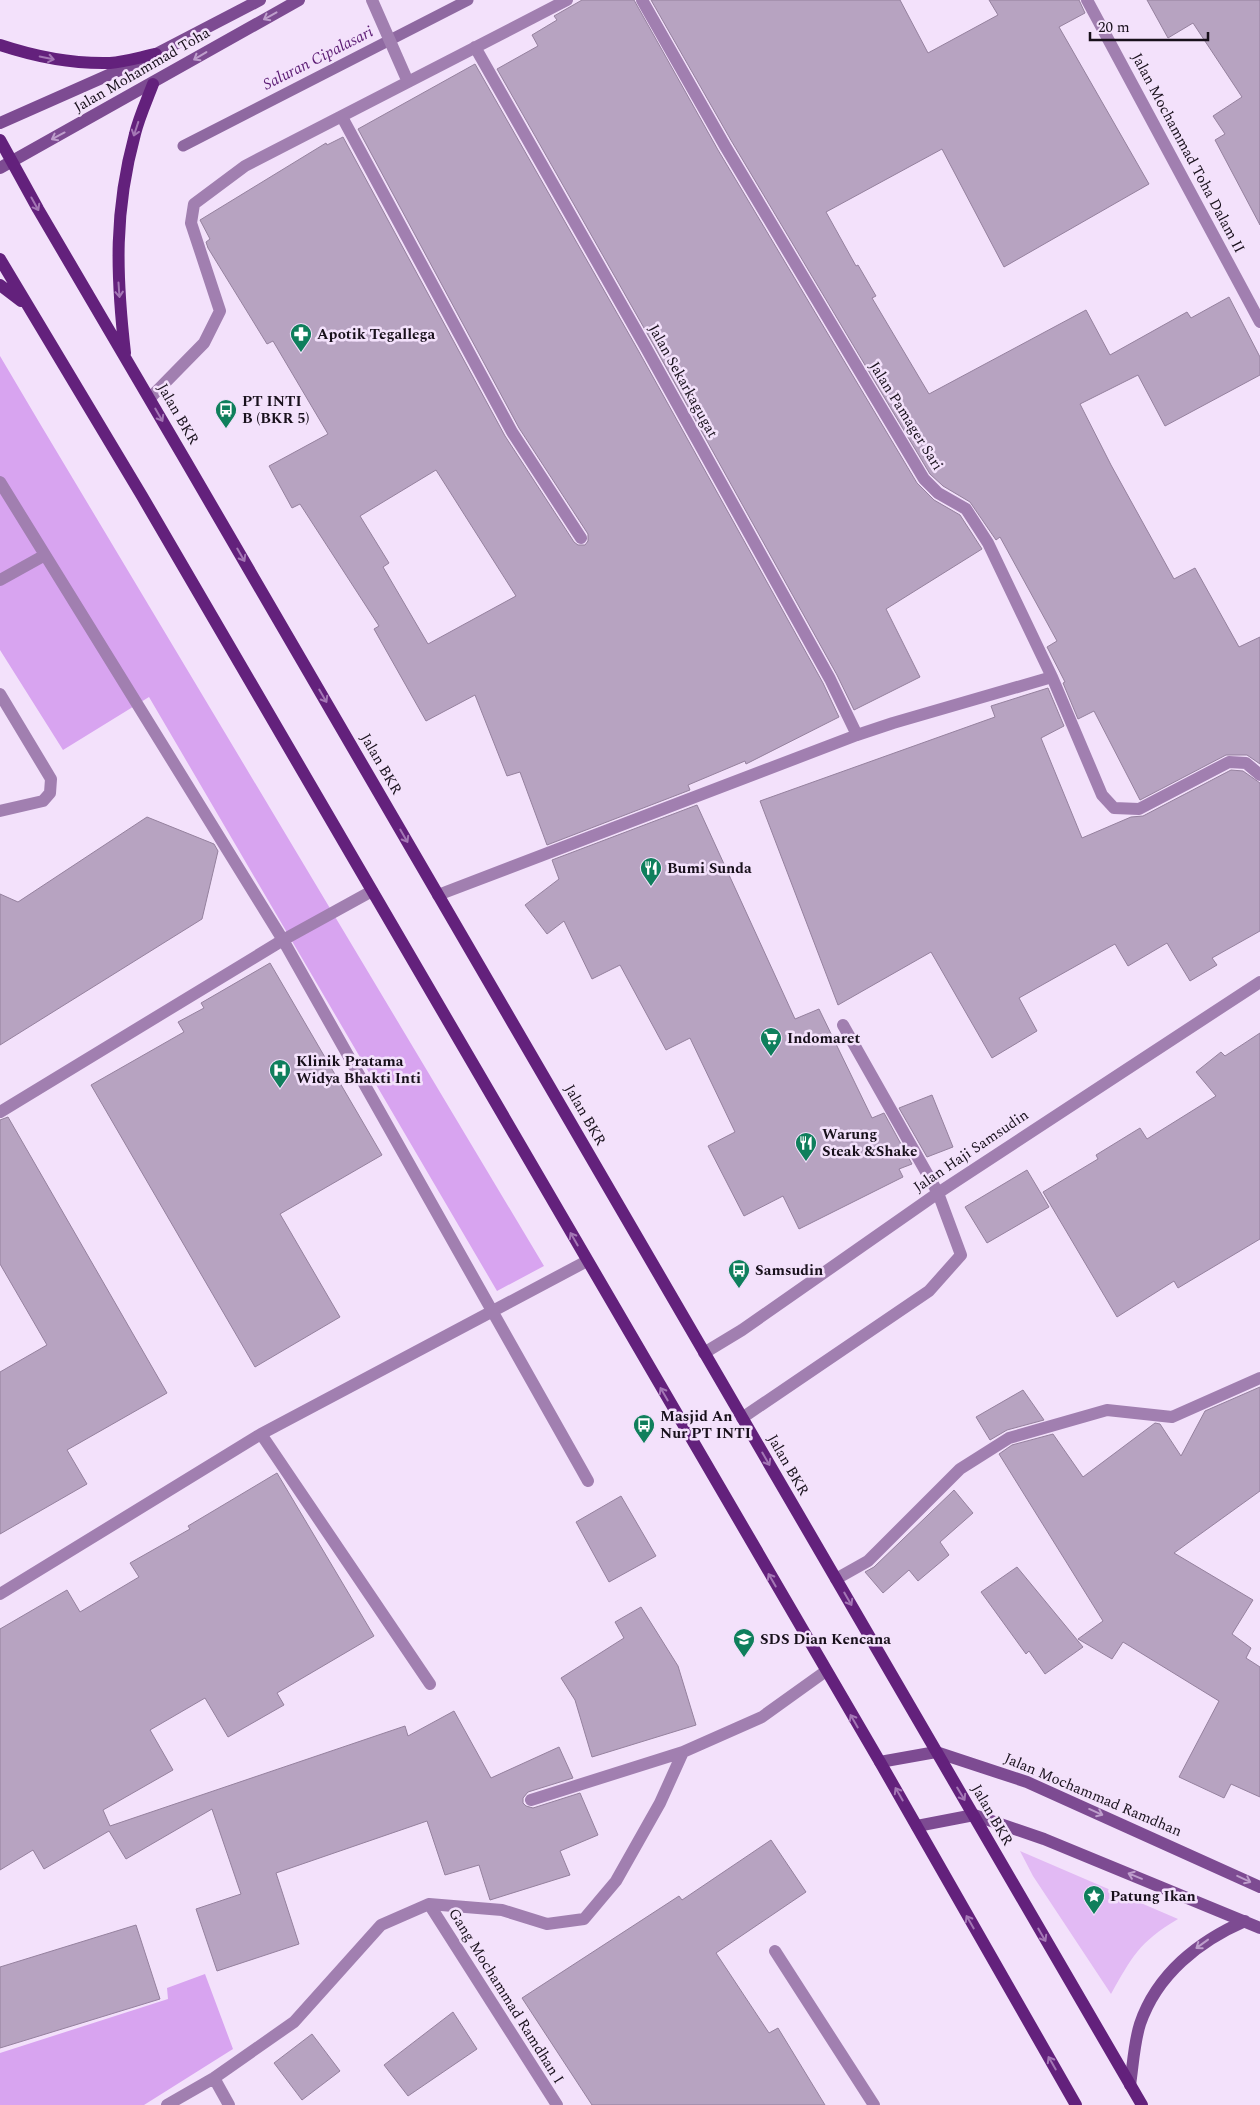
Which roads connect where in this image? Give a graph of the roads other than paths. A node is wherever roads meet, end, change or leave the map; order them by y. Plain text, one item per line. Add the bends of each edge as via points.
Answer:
1 (260, 0) edge
2 (299, 0) edge
3 (372, 0) edge
4 (567, 0) edge
5 (642, 0) edge
6 (1087, 0) edge
7 (0, 45) edge
8 (475, 47) junction
9 (156, 54) junction
10 (408, 82) junction
11 (153, 84) junction
12 (342, 117) junction
13 (0, 123) edge
14 (0, 140) edge
15 (12, 161) junction
16 (0, 168) edge
17 (0, 259) edge
18 (0, 285) edge
19 (30, 310) junction
20 (1260, 322) edge
21 (126, 358) junction
22 (150, 398) junction
23 (0, 482) edge
24 (581, 538) dead end
25 (45, 554) junction
26 (0, 580) edge
27 (1052, 678) junction
28 (0, 694) edge
29 (857, 735) junction
30 (1260, 775) edge
31 (0, 811) edge
32 (372, 891) junction
33 (438, 895) junction
34 (283, 940) junction
35 (1260, 982) edge
36 (843, 1025) dead end
37 (0, 1112) edge
38 (938, 1193) junction
39 (587, 1262) junction
40 (494, 1312) junction
41 (704, 1353) junction
42 (1260, 1378) edge
43 (742, 1418) junction
44 (261, 1434) junction
45 (588, 1481) dead end
46 (836, 1579) junction
47 (0, 1594) edge
48 (826, 1671) junction
49 (430, 1684) dead end
50 (683, 1752) junction
51 (936, 1752) junction
52 (880, 1762) junction
53 (531, 1800) dead end
54 (974, 1815) junction
55 (917, 1826) junction
56 (1260, 1886) edge
57 (429, 1904) junction
58 (1245, 1921) junction
59 (1260, 1928) edge
60 (775, 1951) dead end
61 (214, 2078) junction
62 (1130, 2085) junction
63 (167, 2105) edge
64 (229, 2105) edge
65 (557, 2105) edge
66 (874, 2105) edge
67 (1076, 2105) edge
68 (1142, 2105) edge

1 - 9 main road, Jalan Mohammad Toha
2 -> 11 main road, Jalan Mohammad Toha
3 - 10 street
4 - 8 street
5 - 27 street, Jalan Pamager Sari via 725,146 924,478 938,493 966,508 988,543
6 - 20 street, Jalan Mochammad Toha Dalam II
7 -> 9 main road via 66,62 112,63
8 - 10 street
8 - 29 street, Jalan Sekarkagugat via 830,678
9 - 13 main road, Jalan Mohammad Toha
10 - 12 street
11 -> 15 main road, Jalan Mohammad Toha
11 -> 21 main road via 135,132 118,224 117,267
12 - 22 street via 245,166 194,204 191,223 220,311 204,343
12 - 24 street via 512,432
14 - 15 main road, Jalan BKR
15 - 16 main road, Jalan Mohammad Toha
15 -> 21 main road, Jalan BKR
17 - 19 main road
18 - 19 main road
19 - 32 main road
21 - 22 main road, Jalan BKR
22 -> 33 main road, Jalan BKR
23 - 25 street
25 - 26 street
25 - 34 street
27 - 29 street
27 - 30 street, Jalan Pamager Sari via 1102,795 1114,808 1139,809 1229,762 1246,763
28 - 31 street via 51,779 50,793 43,802
29 - 33 street
32 - 34 street
39 -> 32 main road
33 - 41 main road, Jalan BKR
34 - 37 street
34 - 40 street
35 - 38 street, Jalan Haji Samsudin
36 - 38 street
38 - 41 street, Jalan Haji Samsudin
38 - 43 street via 961,1255 936,1284
39 - 40 street
48 -> 39 main road
40 - 44 street
40 - 45 street
41 - 43 main road, Jalan BKR
42 - 46 street via 1172,1416 1107,1410 1009,1438 960,1469 868,1560
43 -> 46 main road, Jalan BKR
44 - 47 street
44 - 49 street
46 -> 51 main road, Jalan BKR
48 - 50 street via 762,1717
52 -> 48 main road
50 - 53 street
50 - 57 street via 660,1803 616,1881 584,1918 547,1924 502,1910
51 - 52 main road, Jalan Mochammad Ramdhan
51 -> 54 main road, Jalan BKR
51 -> 56 main road, Jalan Mochammad Ramdhan via 1027,1782
55 -> 52 main road
54 - 55 main road
58 -> 54 main road via 1026,1832
54 -> 62 main road, Jalan BKR
67 -> 55 main road
57 - 61 street via 382,1925 294,2022
57 - 65 street, Gang Mochammad Ramdhan I
58 - 59 main road
58 -> 62 main road via 1200,1944 1165,1980 1140,2024
60 - 66 street
61 - 63 street
61 - 64 street
62 - 68 main road, Jalan BKR

